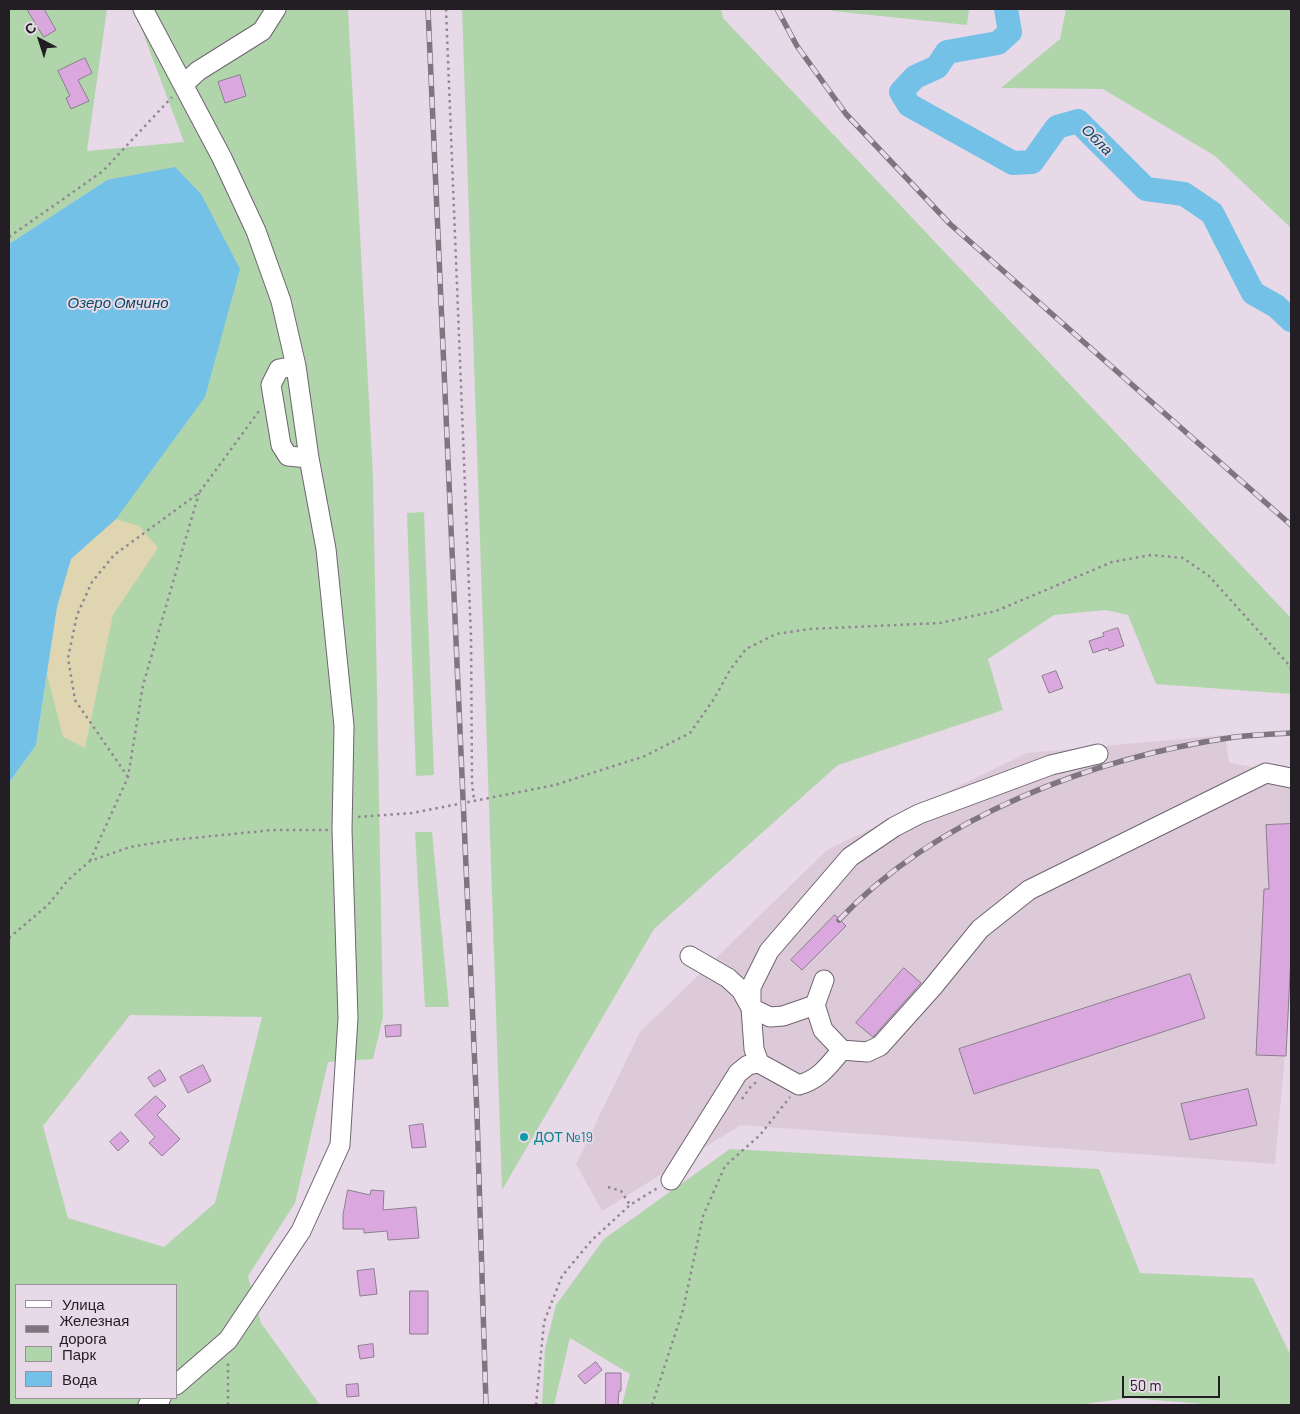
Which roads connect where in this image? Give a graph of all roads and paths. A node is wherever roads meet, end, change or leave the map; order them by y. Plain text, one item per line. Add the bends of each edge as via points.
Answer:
1 (143, 9) edge
2 (276, 9) edge
3 (446, 9) edge
4 (184, 84) junction
5 (9, 237) edge
6 (296, 366) junction
7 (272, 392) junction
8 (309, 458) junction
9 (199, 493) junction
10 (1291, 667) edge
11 (1098, 754) dead end
12 (128, 777) junction
13 (1291, 778) edge
14 (474, 800) junction
15 (342, 824) junction
16 (90, 861) junction
17 (9, 938) edge
18 (690, 956) dead end
19 (824, 980) dead end
20 (815, 1005) junction
21 (752, 1008) junction
22 (842, 1050) junction
23 (759, 1063) junction
24 (778, 1073) junction
25 (799, 1085) junction
26 (738, 1104) dead end
27 (671, 1180) joint
28 (608, 1187) dead end
29 (630, 1205) junction
30 (228, 1340) junction
31 (178, 1384) edge
32 (159, 1399) edge
33 (148, 1405) edge
34 (228, 1405) edge
35 (536, 1405) edge
36 (652, 1405) edge

1 - 4 street
2 - 4 street via 262,31 198,71
3 - 14 path via 471,637
4 - 5 path via 103,171
4 - 6 street via 256,231 281,301
6 - 7 street via 278,369 270,385
6 - 8 street
7 - 8 street via 281,445 288,456
7 - 9 path
8 - 15 street via 326,549 344,726
9 - 12 path via 143,685
9 - 12 path via 114,555 92,582 77,615 68,658 75,700
10 - 14 path via 1208,576 1184,558 1151,555 1112,562 996,610 940,623 810,629 776,634 746,649 690,733 645,756 555,785
11 - 21 street via 1051,765 919,814 850,857 769,951 751,987
12 - 16 path
13 - 22 street via 1266,773 1029,890 980,929 880,1046 867,1052
14 - 15 path
15 - 16 path via 172,840 130,847
15 - 30 street via 348,1018 340,1145 300,1231
16 - 17 path via 68,880 48,905
18 - 21 street via 728,978 741,990
19 - 20 street
20 - 21 street via 770,1017
20 - 22 street via 823,1030
21 - 23 street via 754,1048
22 - 25 street via 820,1076
23 - 24 street
23 - 27 street via 748,1065 738,1073
24 - 25 street
24 - 26 path via 751,1086
25 - 36 path via 760,1135 725,1166 703,1216 684,1310
27 - 29 path
28 - 29 path via 622,1192
29 - 35 path via 591,1241 562,1276 544,1322
30 - 31 street
30 - 34 path
32 - 33 street

